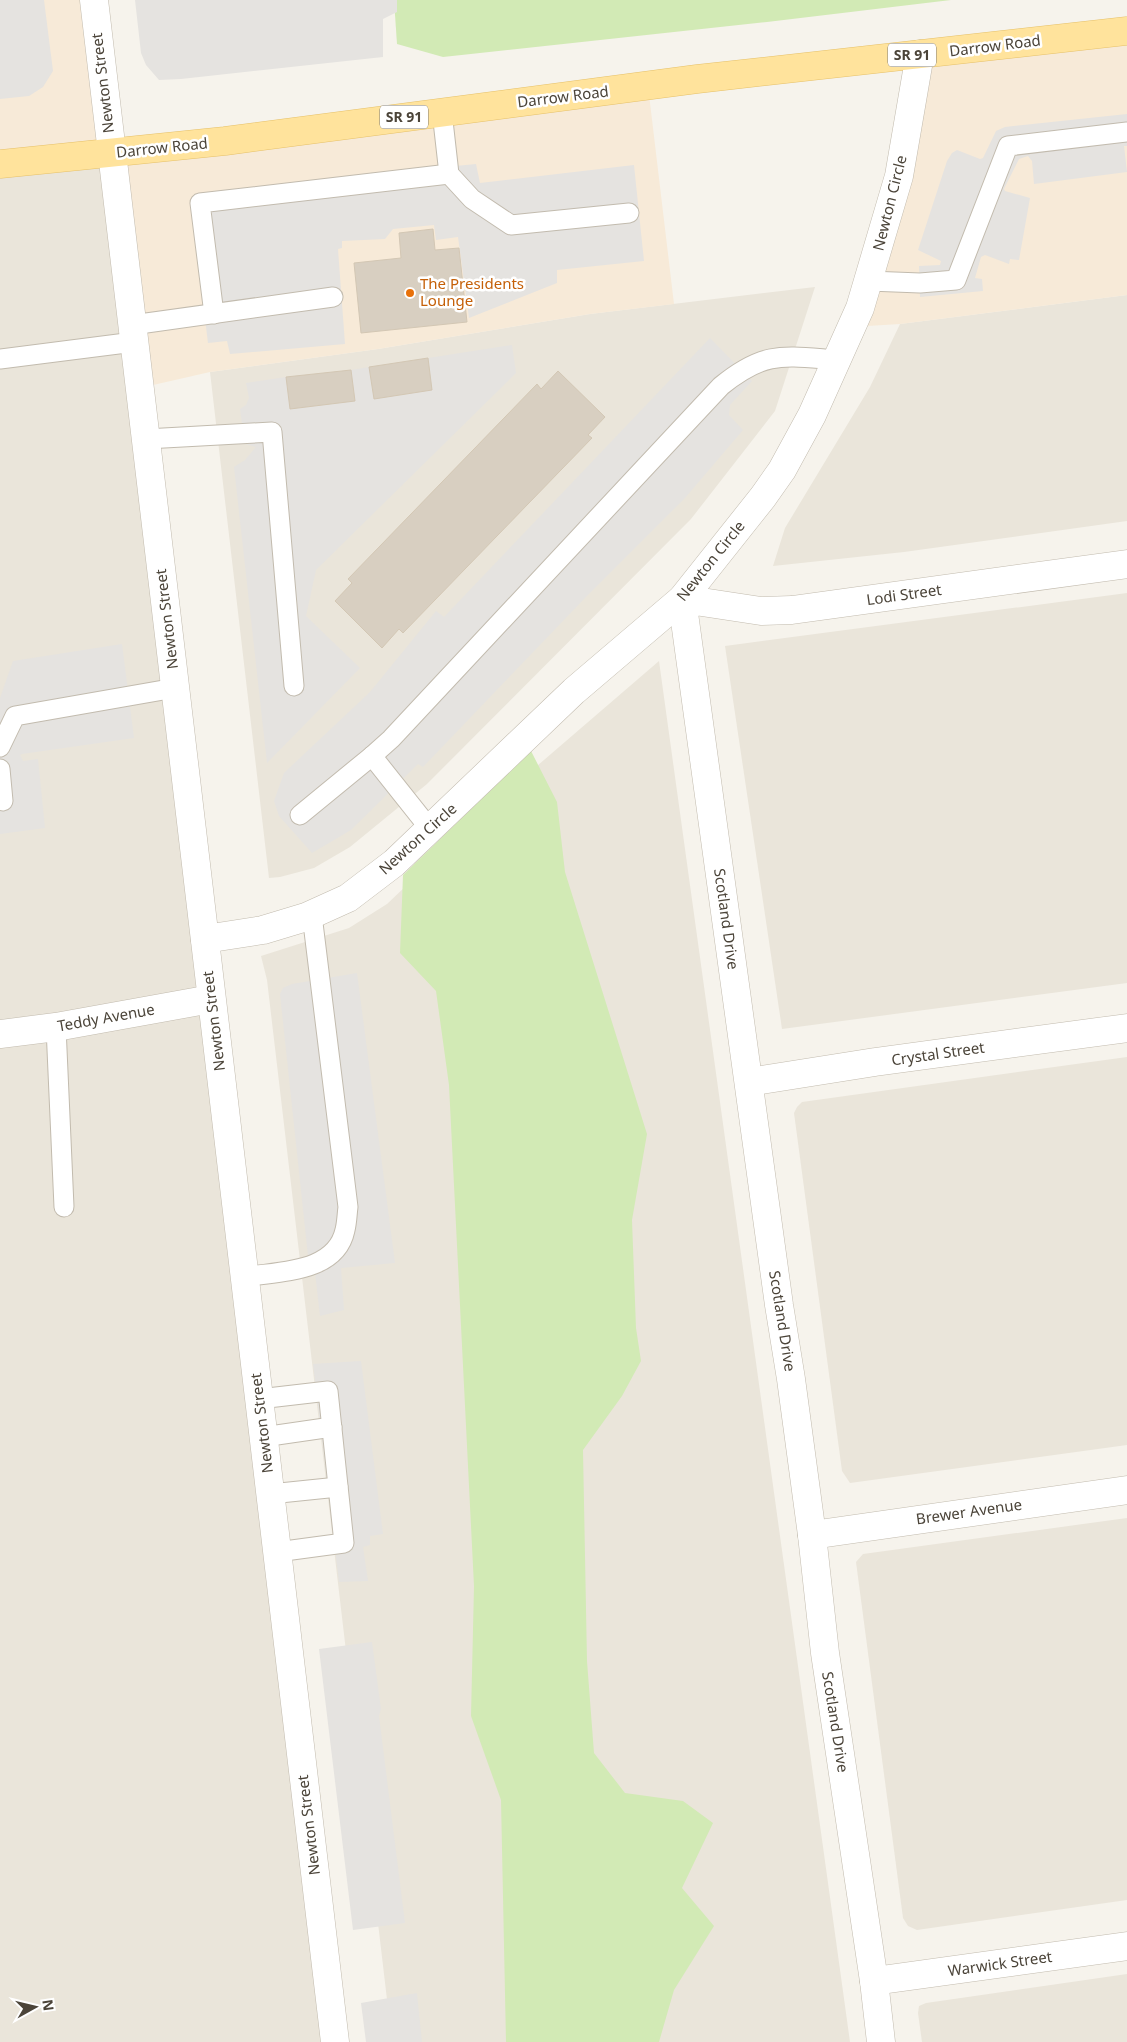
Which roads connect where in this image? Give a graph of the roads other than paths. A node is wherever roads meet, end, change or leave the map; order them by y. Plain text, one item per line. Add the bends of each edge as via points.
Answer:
1 (94, 0) edge
2 (1127, 31) edge
3 (920, 54) junction
4 (442, 112) junction
5 (1127, 132) edge
6 (112, 154) junction
7 (0, 164) edge
8 (449, 174) junction
9 (629, 212) dead end
10 (869, 282) junction
11 (333, 297) dead end
12 (214, 314) junction
13 (133, 334) junction
14 (0, 360) edge
15 (837, 360) junction
16 (146, 439) junction
17 (1127, 564) edge
18 (682, 599) junction
19 (294, 686) dead end
20 (175, 688) junction
21 (0, 747) edge
22 (372, 756) junction
23 (0, 769) edge
24 (3, 801) dead end
25 (300, 815) dead end
26 (430, 829) junction
27 (312, 915) junction
28 (205, 939) junction
29 (211, 999) junction
30 (56, 1027) junction
31 (1127, 1028) edge
32 (0, 1034) edge
33 (749, 1082) junction
34 (64, 1207) dead end
35 (244, 1277) junction
36 (259, 1400) junction
37 (332, 1427) junction
38 (263, 1437) junction
39 (338, 1486) junction
40 (1127, 1490) edge
41 (270, 1494) junction
42 (812, 1535) junction
43 (277, 1552) junction
44 (1127, 1946) edge
45 (874, 1981) junction
46 (335, 2042) edge
47 (881, 2042) edge

1 - 6 street, Newton Street
2 - 3 main road, Darrow Road / SR 91
3 - 4 main road, Darrow Road / SR 91
3 - 10 street, Newton Circle via 899,176
4 - 6 main road, Darrow Road / SR 91
4 - 8 lane
5 - 10 lane via 1008,146 956,280
6 - 7 main road, Darrow Road
6 - 13 street, Newton Street
8 - 9 lane via 472,199 511,225
8 - 12 lane via 200,203
10 - 15 street, Newton Circle
11 - 12 lane
12 - 13 lane
13 - 14 lane
13 - 16 street, Newton Street
15 - 18 street, Newton Circle via 782,470
15 - 22 lane via 784,356 766,359 741,369 721,386
16 - 19 lane via 272,432
16 - 20 street, Newton Street
17 - 18 street, Lodi Street via 792,610 761,611
18 - 26 street, Newton Circle via 574,692
18 - 33 street, Scotland Drive
20 - 21 lane via 15,716
20 - 28 street, Newton Street
22 - 25 lane
22 - 26 lane
23 - 24 lane
26 - 27 street, Newton Circle via 394,863 348,898
27 - 28 street, Newton Circle via 263,930
27 - 35 lane via 348,1207 345,1231 336,1249 326,1259 309,1267
28 - 29 street, Newton Street
29 - 30 street, Teddy Avenue
29 - 35 street, Newton Street
30 - 32 street, Teddy Avenue
30 - 34 lane
31 - 33 street, Crystal Street
33 - 42 street, Scotland Drive
35 - 36 street, Newton Street
36 - 37 lane via 328,1391
36 - 38 street, Newton Street
37 - 38 lane
37 - 39 lane
38 - 41 street, Newton Street
39 - 41 lane
39 - 43 lane via 344,1543
40 - 42 street, Brewer Avenue
41 - 43 street, Newton Street
42 - 45 street, Scotland Drive via 825,1653
43 - 46 street, Newton Street
44 - 45 street, Warwick Street
45 - 47 street, Scotland Drive

